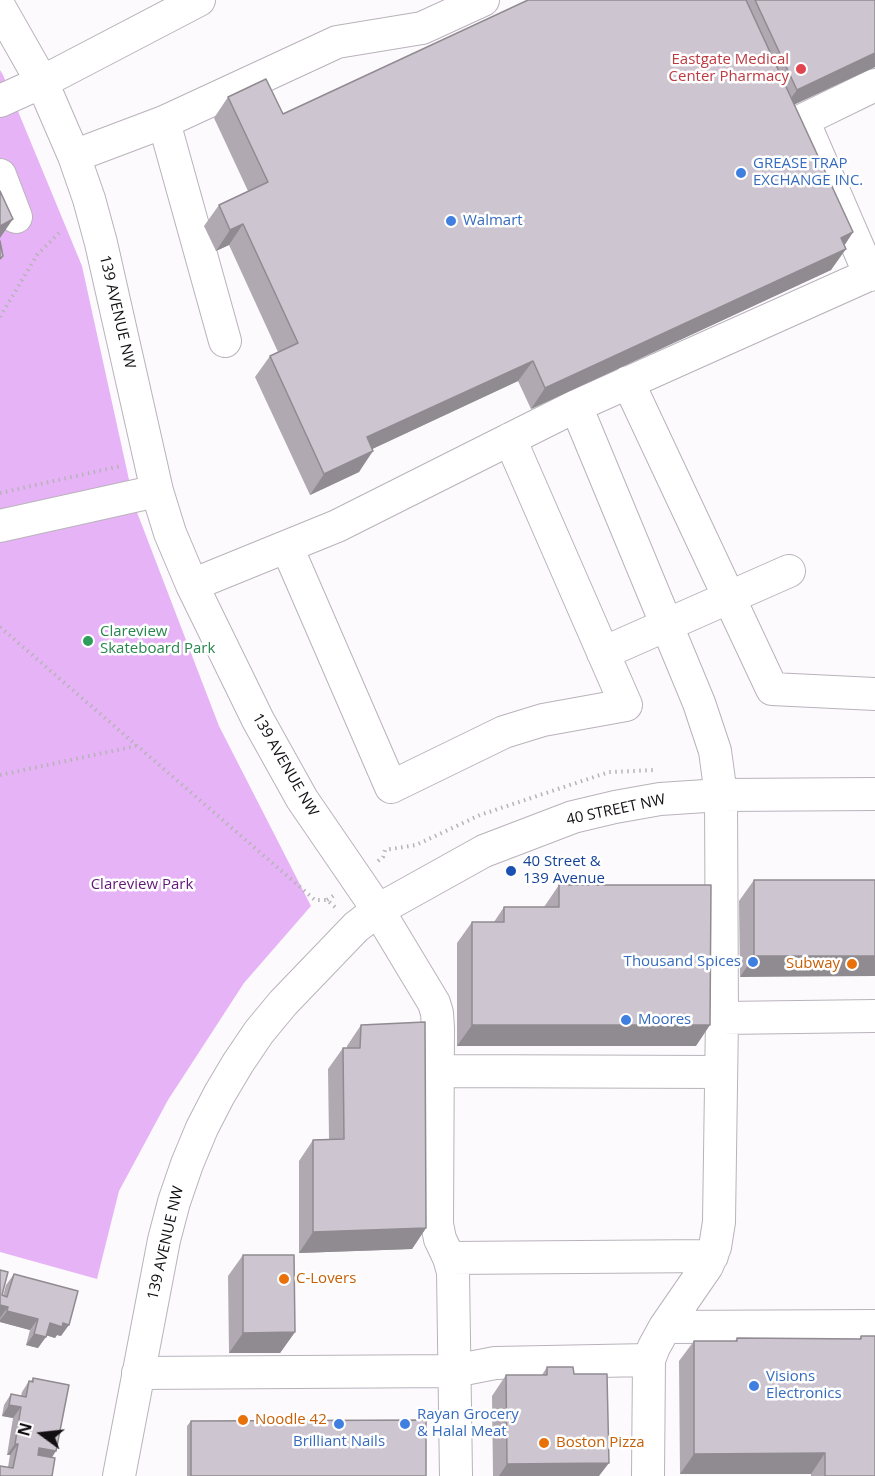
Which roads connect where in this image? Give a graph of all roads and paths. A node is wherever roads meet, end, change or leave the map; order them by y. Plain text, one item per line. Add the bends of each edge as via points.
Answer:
1 (199, 0) edge
2 (483, 0) edge
3 (0, 8) edge
4 (42, 82) junction
5 (875, 86) edge
6 (0, 101) edge
7 (164, 122) junction
8 (74, 156) junction
9 (0, 175) edge
10 (16, 217) dead end
11 (59, 233) dead end
12 (872, 273) edge
13 (0, 317) edge
14 (225, 341) dead end
15 (628, 382) junction
16 (576, 406) junction
17 (510, 439) junction
18 (121, 466) dead end
19 (157, 491) junction
20 (0, 493) edge
21 (0, 526) edge
22 (287, 547) junction
23 (789, 571) dead end
24 (192, 585) junction
25 (729, 598) junction
26 (667, 625) junction
27 (0, 627) edge
28 (603, 653) junction
29 (875, 694) edge
30 (137, 746) junction
31 (0, 776) edge
32 (875, 794) edge
33 (721, 795) junction
34 (367, 919) junction
35 (875, 1016) edge
36 (722, 1018) junction
37 (437, 1071) junction
38 (721, 1072) junction
39 (712, 1256) junction
40 (449, 1258) junction
41 (875, 1326) edge
42 (664, 1328) junction
43 (649, 1360) junction
44 (454, 1371) junction
45 (138, 1373) junction
46 (119, 1476) edge
47 (456, 1476) edge
48 (648, 1476) edge

1 - 4 street
2 - 7 street via 422,28 337,42
3 - 4 street, 139 AVENUE NW
4 - 6 street
4 - 8 street, 139 AVENUE NW
5 - 12 street via 803,120
7 - 8 street
7 - 14 street
8 - 19 street, 139 AVENUE NW via 101,243
9 - 10 street
11 - 13 path via 38,255
12 - 15 street
15 - 16 street
15 - 25 street
16 - 17 street
16 - 26 street
17 - 22 street
17 - 28 street
18 - 20 path
19 - 21 street
19 - 24 street, 139 AVENUE NW
22 - 24 street
22 - 28 street via 391,787 504,732 543,720 626,705
23 - 25 street
24 - 34 street, 139 AVENUE NW via 258,720
25 - 26 street
25 - 29 street via 772,689
26 - 28 street
26 - 33 street via 715,751
27 - 30 path
30 - 31 path
30 - 34 path via 315,900 327,900
32 - 33 street, 40 STREET NW
33 - 34 street, 40 STREET NW via 660,799 573,817 484,851
33 - 36 street
34 - 37 street via 434,1003
34 - 45 street, 139 AVENUE NW via 259,1032 202,1128 164,1240
35 - 36 street
36 - 38 street
37 - 38 street
37 - 40 street via 437,1224
38 - 39 street via 719,1222
39 - 40 street
39 - 42 street
40 - 44 street via 453,1272
41 - 42 street
42 - 43 street
43 - 44 street via 495,1364
43 - 48 street
44 - 45 street
44 - 47 street
45 - 46 street, 139 AVENUE NW

